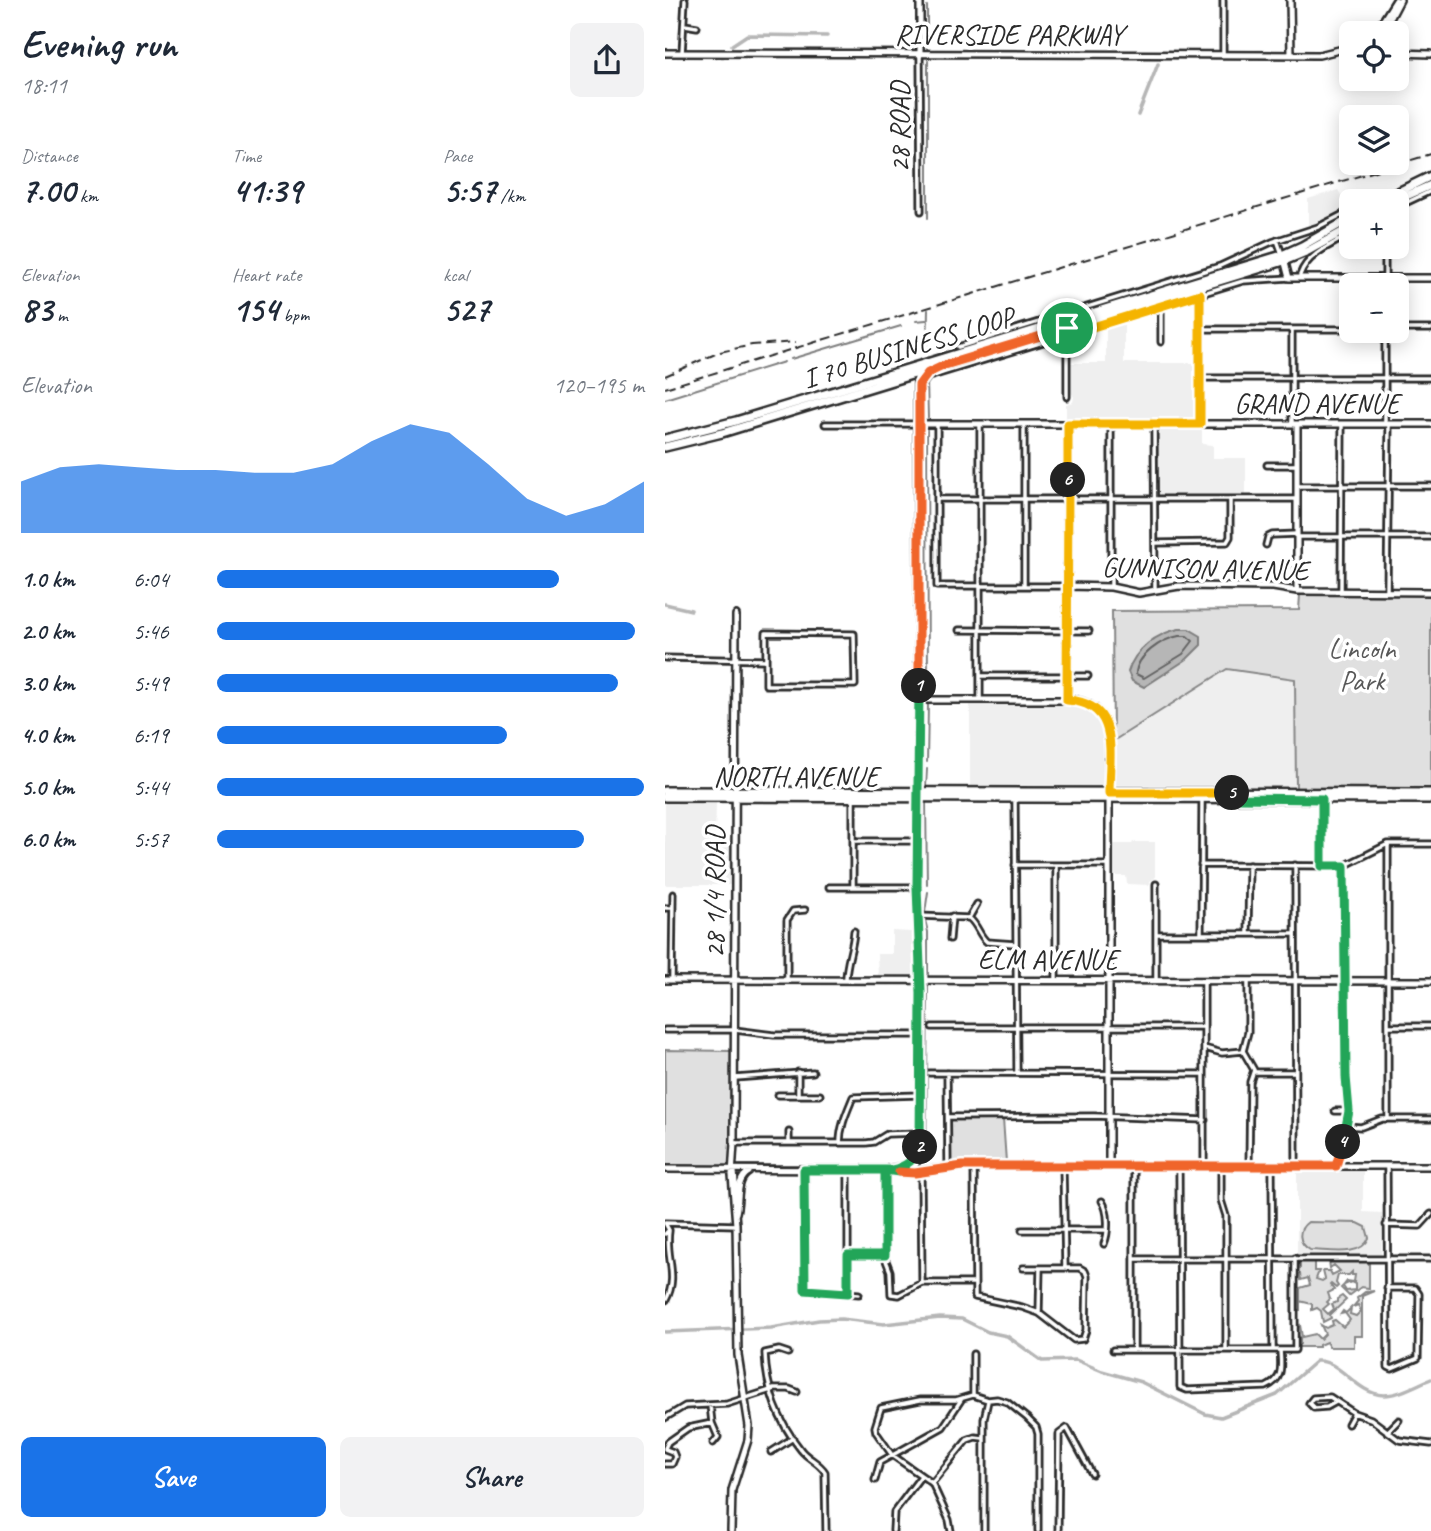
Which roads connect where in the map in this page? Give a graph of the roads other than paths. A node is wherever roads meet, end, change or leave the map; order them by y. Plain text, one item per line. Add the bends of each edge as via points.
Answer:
1 (685, 0) edge
2 (920, 0) edge
3 (1223, 0) edge
4 (1290, 0) edge
5 (1398, 0) edge
6 (1382, 21) edge
7 (1387, 21) edge
8 (685, 25) junction
9 (697, 27) dead end
10 (1339, 50) edge
11 (665, 53) edge
12 (682, 53) junction
13 (1409, 53) edge
14 (1431, 54) edge
15 (920, 55) junction
16 (1223, 55) junction
17 (1291, 55) junction
18 (1431, 176) edge
19 (1431, 185) edge
20 (1404, 189) edge
21 (1431, 191) edge
22 (1409, 195) edge
23 (1409, 201) edge
24 (921, 211) dead end
25 (1339, 216) edge
26 (1339, 225) edge
27 (1339, 234) edge
28 (1277, 240) junction
29 (1339, 241) edge
30 (1283, 258) junction
31 (1287, 270) junction
32 (1300, 275) junction
33 (1289, 278) junction
34 (1329, 278) junction
35 (1339, 278) edge
36 (1409, 278) edge
37 (1431, 278) edge
38 (1200, 294) junction
39 (1161, 306) junction
40 (1066, 324) junction
41 (1200, 329) junction
42 (1292, 329) junction
43 (1339, 329) edge
44 (1409, 329) edge
45 (1431, 329) edge
46 (1161, 342) dead end
47 (1385, 343) edge
48 (958, 347) dead end
49 (977, 355) junction
50 (945, 365) junction
51 (916, 370) junction
52 (932, 376) dead end
53 (1200, 378) junction
54 (1291, 378) junction
55 (1385, 378) junction
56 (1431, 378) edge
57 (895, 381) junction
58 (918, 386) junction
59 (1067, 397) dead end
60 (809, 403) junction
61 (825, 424) dead end
62 (918, 424) junction
63 (937, 424) junction
64 (980, 424) junction
65 (1024, 424) junction
66 (1068, 424) junction
67 (1111, 424) junction
68 (1154, 424) junction
69 (1200, 424) junction
70 (1294, 424) junction
71 (1342, 424) junction
72 (1387, 424) junction
73 (1431, 424) edge
74 (698, 435) junction
75 (665, 439) edge
76 (665, 447) edge
77 (1267, 465) dead end
78 (1297, 465) junction
79 (1297, 486) junction
80 (1342, 486) junction
81 (1388, 486) junction
82 (1431, 486) edge
83 (937, 499) junction
84 (981, 499) junction
85 (1024, 499) junction
86 (1067, 499) junction
87 (1111, 499) junction
88 (1154, 499) junction
89 (1230, 499) junction
90 (1297, 499) junction
91 (1297, 536) junction
92 (1341, 537) junction
93 (1388, 537) junction
94 (1431, 537) edge
95 (1155, 542) junction
96 (1266, 545) dead end
97 (981, 586) junction
98 (1024, 586) junction
99 (1068, 586) junction
100 (1111, 587) junction
101 (1155, 590) junction
102 (1297, 591) junction
103 (1341, 591) junction
104 (1387, 592) junction
105 (1431, 592) edge
106 (736, 615) dead end
107 (958, 630) dead end
108 (980, 631) junction
109 (1068, 631) junction
110 (1089, 631) dead end
111 (665, 658) edge
112 (736, 660) junction
113 (766, 660) junction
114 (980, 676) junction
115 (1067, 676) junction
116 (1088, 676) dead end
117 (919, 700) junction
118 (980, 700) junction
119 (1067, 700) junction
120 (1431, 793) edge
121 (689, 794) junction
122 (735, 794) junction
123 (665, 795) edge
124 (803, 795) junction
125 (852, 795) junction
126 (919, 795) junction
127 (969, 795) junction
128 (1015, 795) junction
129 (1108, 795) junction
130 (1202, 795) junction
131 (1240, 795) junction
132 (1289, 796) junction
133 (1322, 796) junction
134 (1389, 796) junction
135 (1431, 799) edge
136 (853, 841) junction
137 (919, 841) junction
138 (1388, 844) junction
139 (1431, 844) edge
140 (1015, 864) junction
141 (1056, 865) junction
142 (1108, 865) junction
143 (1202, 865) junction
144 (1248, 865) junction
145 (1295, 865) junction
146 (1322, 866) junction
147 (1344, 866) junction
148 (1156, 884) dead end
149 (829, 887) dead end
150 (853, 887) junction
151 (917, 887) junction
152 (673, 894) dead end
153 (977, 905) dead end
154 (665, 908) edge
155 (673, 908) junction
156 (806, 910) dead end
157 (918, 916) junction
158 (952, 916) junction
159 (969, 918) junction
160 (854, 931) dead end
161 (1156, 934) junction
162 (1202, 934) junction
163 (1248, 934) junction
164 (1295, 934) junction
165 (950, 939) dead end
166 (1015, 944) junction
167 (668, 980) edge
168 (787, 980) junction
169 (846, 980) junction
170 (920, 980) junction
171 (1016, 980) junction
172 (1056, 980) junction
173 (1108, 980) junction
174 (1156, 980) junction
175 (735, 981) junction
176 (1204, 981) junction
177 (1248, 981) junction
178 (1296, 981) junction
179 (1346, 981) junction
180 (1388, 981) junction
181 (1431, 981) edge
182 (1388, 1026) junction
183 (1431, 1026) edge
184 (932, 1027) dead end
185 (1017, 1027) junction
186 (1108, 1027) junction
187 (1204, 1027) junction
188 (665, 1030) edge
189 (735, 1030) junction
190 (920, 1035) junction
191 (1203, 1048) junction
192 (1243, 1051) junction
193 (798, 1072) junction
194 (813, 1072) dead end
195 (1254, 1072) junction
196 (1295, 1072) junction
197 (929, 1073) dead end
198 (947, 1073) junction
199 (1017, 1073) junction
200 (1108, 1073) junction
201 (1204, 1073) junction
202 (735, 1079) junction
203 (778, 1095) dead end
204 (797, 1095) junction
205 (820, 1095) dead end
206 (920, 1095) junction
207 (1335, 1111) dead end
208 (1349, 1111) junction
209 (948, 1116) junction
210 (1109, 1117) junction
211 (1205, 1119) junction
212 (1388, 1119) junction
213 (1431, 1119) edge
214 (1347, 1126) junction
215 (789, 1132) dead end
216 (921, 1133) junction
217 (734, 1143) junction
218 (789, 1143) junction
219 (840, 1143) junction
220 (920, 1150) junction
221 (905, 1166) junction
222 (915, 1166) junction
223 (974, 1166) junction
224 (1063, 1166) junction
225 (1109, 1166) junction
226 (1134, 1166) junction
227 (1179, 1166) junction
228 (1204, 1166) junction
229 (1221, 1166) junction
230 (1249, 1166) junction
231 (1272, 1166) junction
232 (1296, 1166) junction
233 (1336, 1166) junction
234 (1387, 1166) junction
235 (1431, 1166) edge
236 (948, 1167) junction
237 (665, 1169) edge
238 (734, 1170) junction
239 (758, 1170) junction
240 (804, 1170) junction
241 (848, 1170) junction
242 (885, 1170) junction
243 (894, 1172) junction
244 (921, 1172) junction
245 (1102, 1201) dead end
246 (736, 1213) junction
247 (1431, 1214) edge
248 (665, 1223) edge
249 (736, 1225) junction
250 (1386, 1225) junction
251 (669, 1230) junction
252 (1022, 1230) dead end
253 (1065, 1230) junction
254 (1107, 1230) junction
255 (665, 1234) edge
256 (1104, 1244) dead end
257 (848, 1255) junction
258 (885, 1255) junction
259 (1226, 1258) junction
260 (1295, 1258) junction
261 (1134, 1259) junction
262 (1179, 1259) junction
263 (1272, 1259) junction
264 (1387, 1259) junction
265 (1431, 1259) edge
266 (1023, 1268) dead end
267 (1040, 1268) junction
268 (1065, 1268) junction
269 (922, 1283) junction
270 (974, 1283) junction
271 (1388, 1288) junction
272 (848, 1293) junction
273 (859, 1294) dead end
274 (666, 1300) edge
275 (1039, 1313) junction
276 (1113, 1350) dead end
277 (1134, 1350) junction
278 (1180, 1350) junction
279 (1226, 1350) junction
280 (1273, 1350) junction
281 (1280, 1350) junction
282 (788, 1353) dead end
283 (973, 1354) dead end
284 (769, 1390) junction
285 (797, 1392) dead end
286 (973, 1395) junction
287 (745, 1398) junction
288 (962, 1399) junction
289 (990, 1400) junction
290 (1336, 1402) junction
291 (710, 1405) junction
292 (1354, 1413) junction
293 (665, 1418) edge
294 (1399, 1420) dead end
295 (712, 1423) junction
296 (1348, 1424) dead end
297 (1388, 1432) junction
298 (793, 1438) junction
299 (984, 1438) junction
300 (713, 1443) dead end
301 (1431, 1444) edge
302 (665, 1448) edge
303 (771, 1452) dead end
304 (892, 1455) junction
305 (665, 1464) edge
306 (1092, 1474) dead end
307 (922, 1476) junction
308 (875, 1480) dead end
309 (932, 1483) junction
310 (731, 1531) edge
311 (825, 1531) edge
312 (893, 1531) edge
313 (951, 1531) edge
314 (984, 1531) edge
315 (1038, 1531) edge
316 (1058, 1531) edge

1 - 8 street
2 - 15 street, 28 ROAD
3 - 16 street
4 - 17 street
5 - 6 street
5 - 7 street
8 - 9 street
8 - 12 street
10 - 17 street, RIVERSIDE PARKWAY
11 - 12 street, RIVERSIDE PARKWAY
12 - 15 street, RIVERSIDE PARKWAY
13 - 14 street
15 - 16 street, RIVERSIDE PARKWAY
15 - 24 street, 28 ROAD
16 - 17 street, RIVERSIDE PARKWAY
18 - 20 main road
19 - 22 main road
21 - 23 street
25 - 28 street
26 - 30 main road
27 - 30 main road via 1308,251
28 - 30 street
28 - 40 street
29 - 32 street via 1313,256
30 - 31 street
30 - 40 main road, I 70 BUSINESS LOOP
31 - 32 street
31 - 33 street
32 - 34 street
33 - 34 street
33 - 38 street via 1250,280
34 - 35 street
36 - 37 street
38 - 39 street
38 - 41 street
39 - 40 street
39 - 46 street
40 - 48 street
40 - 49 main road, I 70 BUSINESS LOOP
40 - 49 street
40 - 59 street
41 - 42 street
41 - 53 street
42 - 43 street
42 - 54 street
44 - 45 street
47 - 55 street
49 - 50 main road, I 70 BUSINESS LOOP
49 - 51 main road, I 70 BUSINESS LOOP
49 - 52 street
50 - 51 main road, I 70 BUSINESS LOOP
50 - 58 main road via 928,373
51 - 57 main road, I 70 BUSINESS LOOP
51 - 58 street
51 - 60 main road, I 70 BUSINESS LOOP
53 - 54 street
53 - 69 street
54 - 55 street
54 - 70 street
55 - 56 street
55 - 72 street
57 - 58 main road via 910,380
57 - 60 main road, I 70 BUSINESS LOOP
58 - 62 street
60 - 74 main road, I 70 BUSINESS LOOP
61 - 62 street, GRAND AVENUE
62 - 63 street, GRAND AVENUE
62 - 117 street
63 - 64 street, GRAND AVENUE
63 - 83 street
64 - 65 street, GRAND AVENUE
64 - 84 street
65 - 66 street, GRAND AVENUE
65 - 85 street
66 - 67 street, GRAND AVENUE
66 - 86 street
67 - 68 street, GRAND AVENUE
67 - 87 street
68 - 69 street, GRAND AVENUE
68 - 88 street
69 - 70 street, GRAND AVENUE
70 - 71 street, GRAND AVENUE
70 - 78 street
71 - 72 street, GRAND AVENUE
71 - 80 street
72 - 73 street, GRAND AVENUE
72 - 81 street
74 - 75 main road, I 70 BUSINESS LOOP
74 - 76 main road, I 70 BUSINESS LOOP
77 - 78 street
78 - 79 street
79 - 80 street
79 - 90 street
80 - 81 street
80 - 92 street
81 - 82 street
81 - 93 street
83 - 84 street
83 - 97 street, GUNNISON AVENUE via 937,586
84 - 85 street
84 - 97 street
85 - 86 street
85 - 98 street
86 - 87 street
86 - 99 street
87 - 88 street
87 - 100 street
88 - 89 street
88 - 95 street
89 - 90 street
89 - 95 street via 1229,541
90 - 91 street
91 - 92 street
91 - 96 street via 1272,535
91 - 102 street
92 - 93 street
92 - 103 street
93 - 94 street
93 - 104 street
95 - 101 street
97 - 98 street, GUNNISON AVENUE
97 - 108 street
98 - 99 street, GUNNISON AVENUE
99 - 100 street, GUNNISON AVENUE
99 - 109 street
100 - 101 street, GUNNISON AVENUE via 1139,593
101 - 102 street, GUNNISON AVENUE via 1259,586
102 - 103 street, GUNNISON AVENUE
103 - 104 street, GUNNISON AVENUE
104 - 105 street, GUNNISON AVENUE
106 - 112 street, 28 1/4 ROAD
107 - 108 street
108 - 109 street
108 - 114 street
109 - 110 street
109 - 115 street
111 - 112 street
112 - 113 street
112 - 122 street, 28 1/4 ROAD
113 - 113 street via 766,685 855,685 854,634 766,633
114 - 115 street
114 - 118 street
115 - 116 street
115 - 119 street
117 - 118 street
117 - 126 street
118 - 119 street
119 - 129 street via 1089,704 1103,717 1109,740
120 - 134 main road, NORTH AVENUE
121 - 122 main road, NORTH AVENUE
121 - 122 main road, NORTH AVENUE
121 - 123 main road, NORTH AVENUE
122 - 124 main road, NORTH AVENUE
122 - 175 street, 28 1/4 ROAD
124 - 125 main road, NORTH AVENUE
124 - 125 main road, NORTH AVENUE
125 - 126 main road, NORTH AVENUE
125 - 126 main road, NORTH AVENUE
125 - 136 street
126 - 127 main road, NORTH AVENUE
126 - 127 main road, NORTH AVENUE
126 - 137 street
127 - 128 main road, NORTH AVENUE
127 - 128 main road, NORTH AVENUE
128 - 129 main road, NORTH AVENUE
128 - 140 street
129 - 130 main road, NORTH AVENUE
129 - 130 main road, NORTH AVENUE
129 - 142 street
130 - 131 main road, NORTH AVENUE
130 - 131 main road, NORTH AVENUE
130 - 143 street
131 - 132 main road, NORTH AVENUE
131 - 132 main road, NORTH AVENUE
132 - 133 main road, NORTH AVENUE
132 - 133 main road, NORTH AVENUE
133 - 134 main road, NORTH AVENUE
133 - 146 street
134 - 135 main road, NORTH AVENUE
136 - 137 street
136 - 150 street
137 - 151 street
138 - 139 street
138 - 147 street
138 - 180 street
140 - 141 street
140 - 166 street
141 - 142 street
141 - 172 street
142 - 173 street
143 - 144 street
143 - 162 street
144 - 145 street
144 - 163 street
145 - 146 street
145 - 164 street
146 - 147 street
147 - 179 street
148 - 161 street
149 - 150 street
150 - 151 street
151 - 157 street
152 - 155 street
153 - 159 street
154 - 155 street
155 - 167 street
156 - 168 street via 793,911 787,918
157 - 158 street
157 - 170 street
158 - 159 street
158 - 165 street
159 - 166 street via 987,942
160 - 169 street
161 - 162 street
161 - 174 street
162 - 163 street
163 - 164 street
164 - 178 street
166 - 171 street
167 - 175 street, ELM AVENUE
168 - 169 street, ELM AVENUE
168 - 175 street, ELM AVENUE
169 - 170 street, ELM AVENUE
170 - 171 street, ELM AVENUE
170 - 190 street
171 - 172 street, ELM AVENUE
171 - 185 street
172 - 173 street, ELM AVENUE
173 - 174 street, ELM AVENUE
173 - 186 street
174 - 176 street, ELM AVENUE
175 - 189 street, 28 1/4 ROAD
176 - 177 street, ELM AVENUE
176 - 187 street
177 - 178 street, ELM AVENUE
177 - 192 street via 1248,1032
178 - 179 street, ELM AVENUE
178 - 196 street
179 - 180 street, ELM AVENUE
179 - 208 street
180 - 181 street, ELM AVENUE
180 - 182 street
182 - 183 street
182 - 212 street
184 - 185 street
185 - 186 street
185 - 199 street
186 - 187 street
186 - 200 street
187 - 191 street
188 - 189 street
189 - 190 street via 774,1035
189 - 202 street, 28 1/4 ROAD
190 - 206 street
191 - 192 street
191 - 201 street
192 - 195 street
193 - 194 street
193 - 202 street
193 - 204 street
195 - 196 street
195 - 230 street
196 - 232 street
197 - 198 street
198 - 199 street
198 - 209 street
199 - 200 street
200 - 201 street
200 - 210 street
201 - 211 street
202 - 217 street, 28 1/4 ROAD
203 - 204 street
204 - 205 street
206 - 216 street
206 - 219 street via 853,1097 841,1124
207 - 208 street
208 - 214 street
209 - 210 street
209 - 236 street
210 - 211 street
210 - 225 street
211 - 228 street
212 - 213 street
212 - 214 street
214 - 233 street
215 - 218 street
216 - 219 street via 887,1134 871,1143
216 - 220 street
217 - 218 street
217 - 238 street, 28 1/4 ROAD
218 - 219 street
220 - 221 street
220 - 222 street
221 - 222 street
221 - 242 street
222 - 243 street
222 - 244 street
223 - 224 street
223 - 236 street
223 - 270 street
224 - 225 street
224 - 253 street
225 - 226 street
226 - 227 street
226 - 261 street
227 - 228 street
227 - 262 street
228 - 229 street
229 - 230 street
229 - 259 street
230 - 231 street
231 - 232 street
231 - 263 street
232 - 233 street
233 - 234 street
234 - 235 street
234 - 250 street
236 - 244 street
237 - 238 street
238 - 239 street
238 - 246 street, 28 1/4 ROAD
238 - 249 street, 28 1/4 ROAD
239 - 240 street
239 - 246 street via 740,1180
240 - 241 street
240 - 272 street via 805,1290
241 - 242 street
241 - 257 street
242 - 243 street
242 - 258 street
243 - 244 street
244 - 269 street
245 - 254 street
246 - 249 street, 28 1/4 ROAD
247 - 250 street via 1420,1226
248 - 249 street
248 - 251 street
249 - 287 street, 28 1/4 ROAD via 739,1364
250 - 264 street
251 - 255 street
251 - 274 street via 673,1285
252 - 253 street
253 - 254 street
253 - 268 street
254 - 256 street
257 - 258 street
257 - 272 street
258 - 269 street via 892,1295
259 - 262 street
259 - 263 street
259 - 279 street
260 - 263 street
260 - 264 street
260 - 281 street via 1296,1350
261 - 262 street
261 - 277 street
262 - 278 street
263 - 280 street
264 - 265 street
264 - 271 street
266 - 267 street
267 - 268 street
267 - 275 street
268 - 275 street via 1085,1271 1087,1276 1086,1330 1081,1340 1071,1338
269 - 270 street
270 - 275 street via 975,1297
271 - 271 street via 1415,1288 1419,1294 1418,1358 1395,1369 1389,1368
272 - 273 street
276 - 277 street
277 - 278 street
278 - 279 street
278 - 281 street via 1179,1387 1187,1390 1272,1385 1281,1376
279 - 280 street
280 - 281 street
282 - 284 street via 765,1353
283 - 286 street
284 - 285 street
284 - 287 street
284 - 298 street via 773,1406
286 - 288 street
286 - 289 street
287 - 291 street
287 - 310 street, 28 1/4 ROAD via 749,1431 732,1490
288 - 304 street via 943,1427
288 - 304 street via 920,1399 881,1408 875,1430
289 - 299 street via 984,1414
289 - 315 street via 1007,1402 1037,1429
290 - 290 street via 1328,1397 1313,1398 1309,1403 1327,1408
290 - 292 street
291 - 293 street via 685,1406
291 - 295 street
292 - 296 street
292 - 297 street
294 - 297 street
295 - 300 street via 718,1437
295 - 302 street via 688,1428
297 - 301 street via 1403,1441
298 - 303 street
298 - 311 street via 825,1472
299 - 309 street via 967,1440
299 - 314 street
302 - 305 street via 675,1457
304 - 307 street
304 - 308 street via 880,1462
306 - 316 street via 1067,1428 1062,1431
307 - 309 street
307 - 312 street via 894,1512
309 - 313 street

